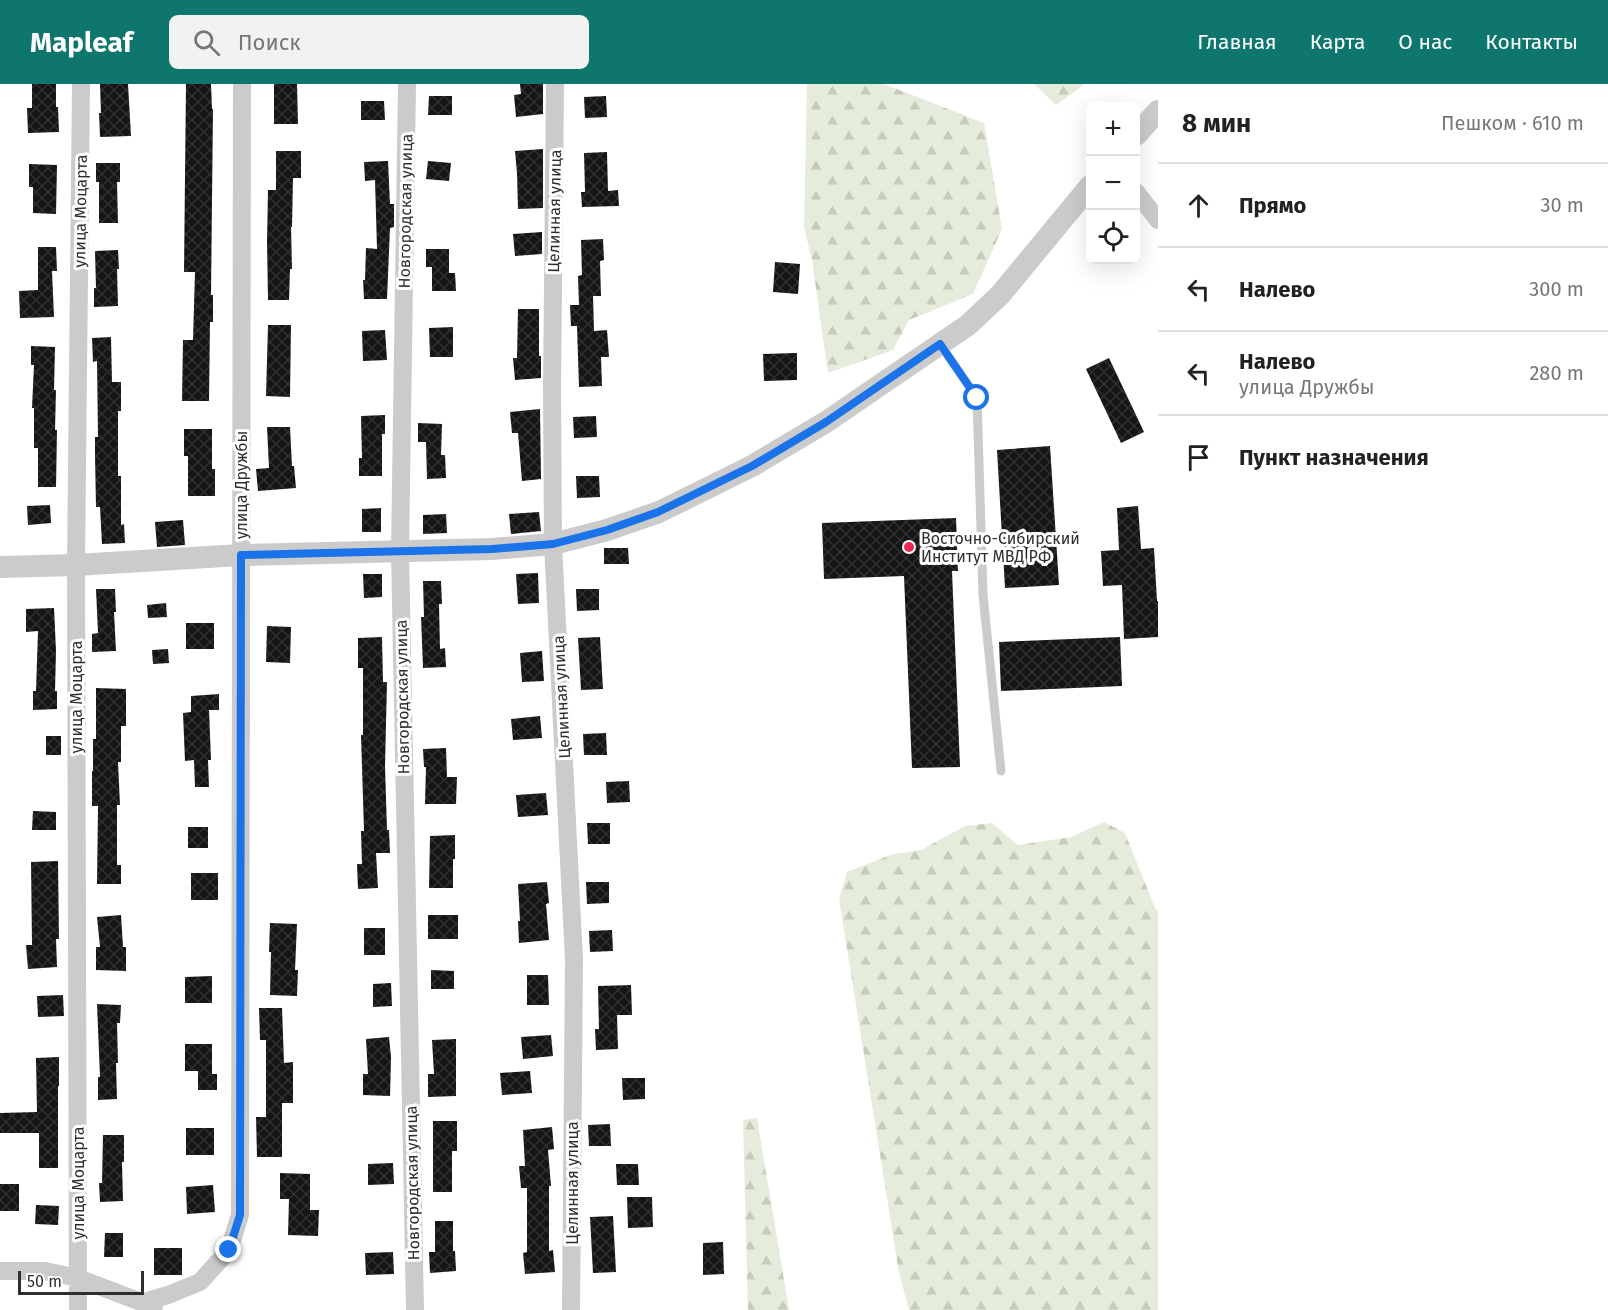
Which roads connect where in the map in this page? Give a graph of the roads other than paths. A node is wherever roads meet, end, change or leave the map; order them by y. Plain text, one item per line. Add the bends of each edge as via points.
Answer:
1 (81, 84) edge
2 (242, 84) edge
3 (407, 84) edge
4 (555, 84) edge
5 (1158, 111) edge
6 (1140, 131) edge
7 (1086, 191) edge
8 (1140, 197) edge
9 (1158, 220) edge
10 (940, 344) junction
11 (553, 544) junction
12 (400, 551) junction
13 (241, 555) junction
14 (76, 565) junction
15 (0, 567) edge
16 (1001, 771) dead end
17 (0, 1271) edge
18 (78, 1278) junction
19 (144, 1302) junction
20 (78, 1310) edge
21 (162, 1310) edge
22 (415, 1310) edge
23 (571, 1310) edge

1 - 14 street, улица Моцарта
2 - 13 street, улица Дружбы
3 - 12 street, Новгородская улица
4 - 11 street, Целинная улица
5 - 6 street
7 - 10 street via 1000,295
8 - 9 street
10 - 11 street via 826,422 752,466 658,512
10 - 16 lane via 977,398 983,595
11 - 12 street
11 - 23 street, Целинная улица via 574,960
12 - 13 street
12 - 22 street, Новгородская улица
13 - 14 street
13 - 19 street, улица Дружбы via 240,1215 229,1250 200,1282
14 - 15 street
14 - 18 street, улица Моцарта
17 - 18 street via 45,1271
18 - 19 street
18 - 20 street, улица Моцарта
19 - 21 street

